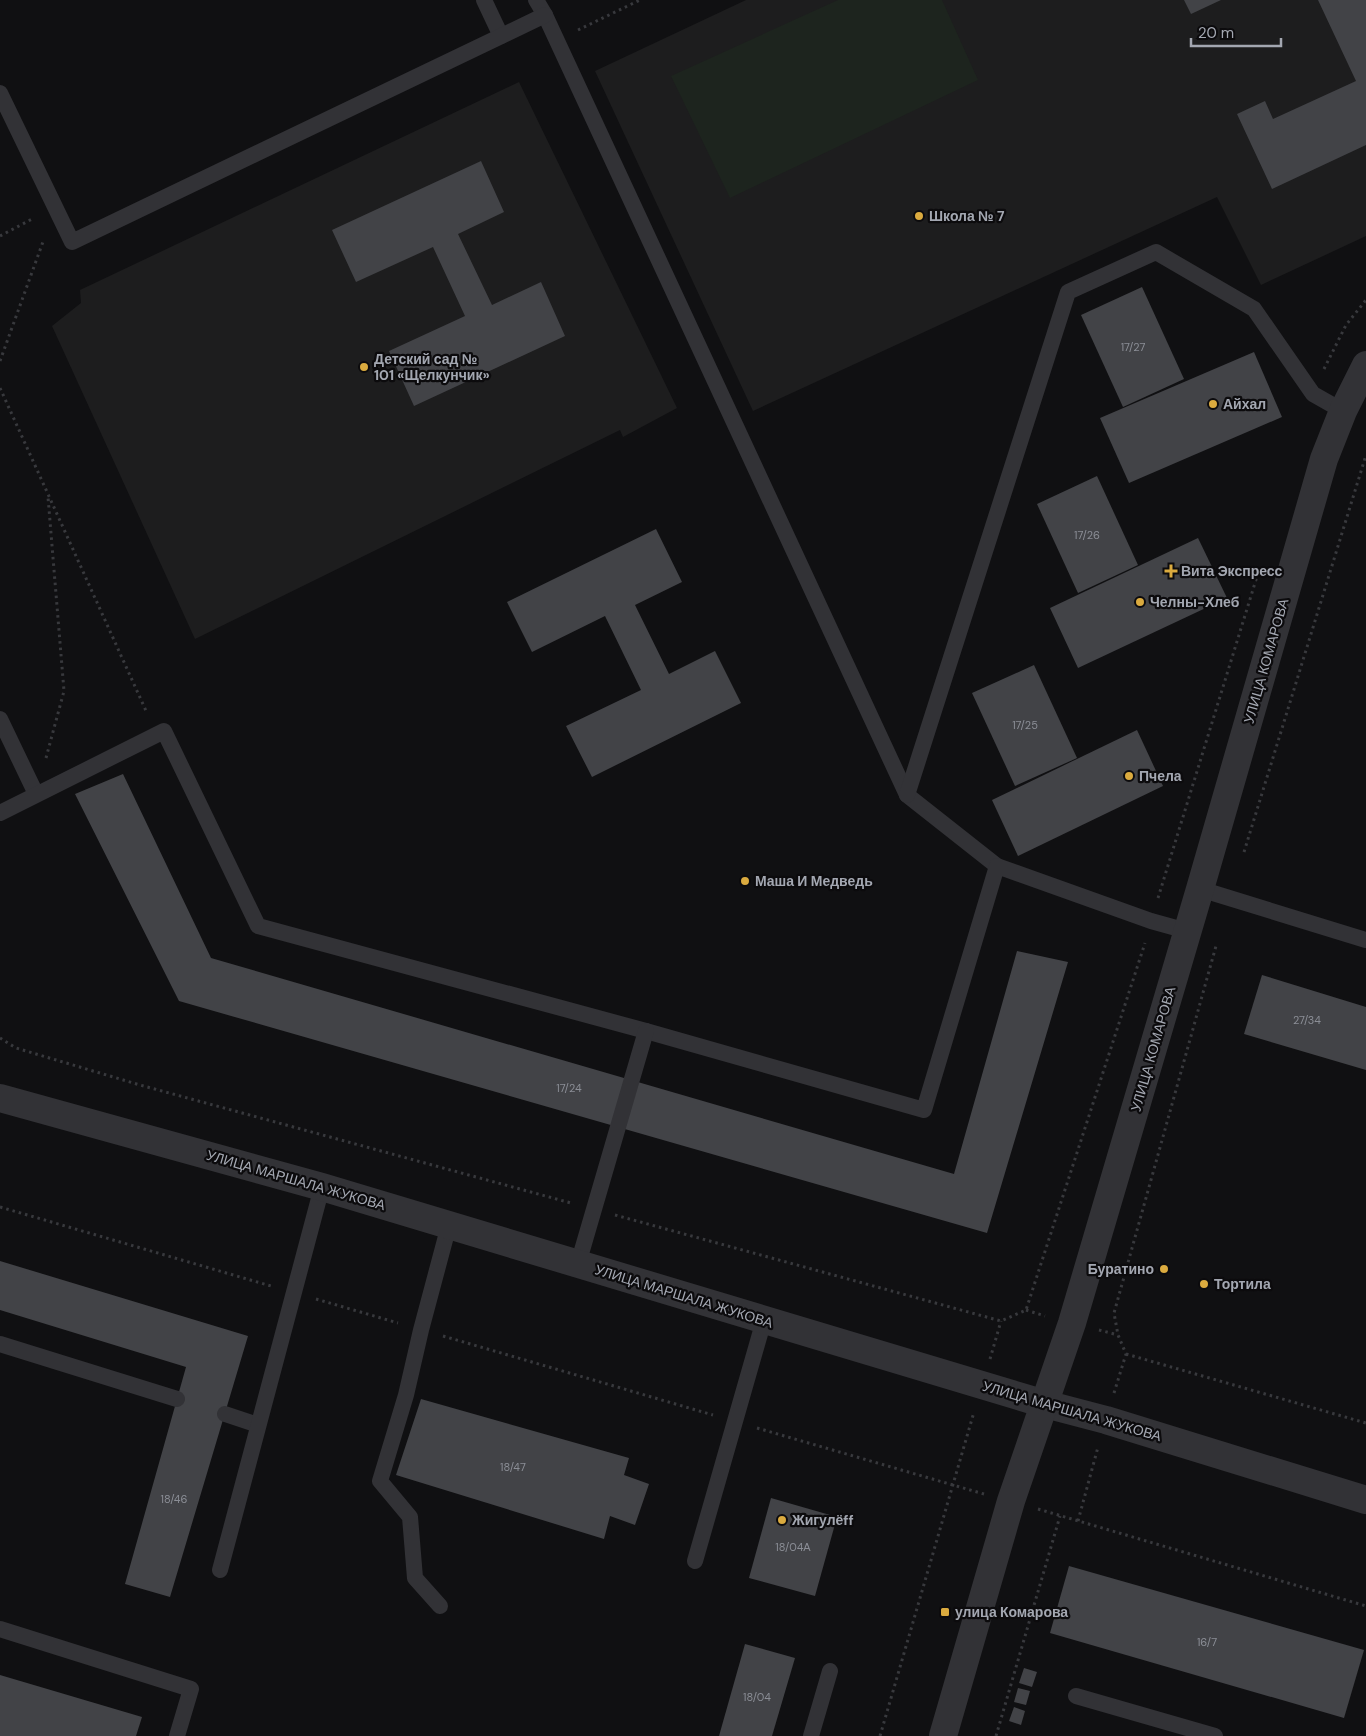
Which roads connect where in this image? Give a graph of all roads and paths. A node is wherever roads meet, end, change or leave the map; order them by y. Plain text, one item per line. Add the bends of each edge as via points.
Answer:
1 (484, 0) edge
2 (536, 0) edge
3 (640, 0) edge
4 (544, 15) junction
5 (501, 36) junction
6 (556, 40) junction
7 (0, 93) edge
8 (55, 208) junction
9 (0, 236) edge
10 (1366, 300) edge
11 (0, 361) edge
12 (1366, 365) edge
13 (0, 388) edge
14 (1313, 394) junction
15 (1342, 411) junction
16 (48, 493) junction
17 (1261, 563) dead end
18 (0, 719) edge
19 (158, 735) junction
20 (36, 794) junction
21 (908, 795) junction
22 (0, 813) edge
23 (997, 866) junction
24 (1200, 889) junction
25 (1151, 921) junction
26 (1187, 931) junction
27 (1366, 940) edge
28 (646, 1031) junction
29 (0, 1038) edge
30 (2, 1100) edge
31 (322, 1187) junction
32 (0, 1207) edge
33 (594, 1209) junction
34 (449, 1225) junction
35 (578, 1264) junction
36 (294, 1292) junction
37 (764, 1320) junction
38 (1002, 1321) junction
39 (421, 1330) junction
40 (0, 1344) edge
41 (1126, 1354) dead end
42 (982, 1385) junction
43 (177, 1399) dead end
44 (1046, 1404) junction
45 (225, 1414) dead end
46 (735, 1421) junction
47 (1366, 1423) edge
48 (258, 1425) junction
49 (953, 1485) junction
50 (1366, 1500) edge
51 (1011, 1502) junction
52 (1060, 1516) junction
53 (695, 1561) dead end
54 (220, 1570) dead end
55 (440, 1606) dead end
56 (1366, 1606) edge
57 (0, 1629) edge
58 (830, 1671) dead end
59 (1076, 1696) dead end
60 (177, 1736) edge
61 (811, 1736) edge
62 (880, 1736) edge
63 (943, 1736) edge
64 (996, 1736) edge
65 (1214, 1736) edge

1 - 5 lane
2 - 4 lane
3 - 6 path
4 - 5 lane
4 - 6 lane
5 - 8 lane via 72,242
6 - 21 lane
7 - 8 lane
8 - 9 path
8 - 11 path
10 - 14 path via 1346,325
12 - 15 street, УЛИЦА КОМАРОВА
13 - 16 path
14 - 15 lane
14 - 21 lane via 1254,308 1156,252 1068,292
15 - 24 street, УЛИЦА КОМАРОВА via 1324,458
16 - 19 path
16 - 20 path via 64,691
17 - 25 path
18 - 20 lane
19 - 20 lane
19 - 28 lane via 164,732 258,926
20 - 22 lane
21 - 23 lane
23 - 25 lane
23 - 28 lane via 924,1110
24 - 26 street, УЛИЦА КОМАРОВА
24 - 27 lane
25 - 26 lane
25 - 38 path via 1026,1310
26 - 44 street, УЛИЦА КОМАРОВА
28 - 33 lane
29 - 33 path via 16,1048 140,1085
30 - 31 street, УЛИЦА МАРШАЛА ЖУКОВА
31 - 34 street, УЛИЦА МАРШАЛА ЖУКОВА
31 - 36 lane
32 - 36 path
33 - 35 lane
33 - 38 path
34 - 35 street, УЛИЦА МАРШАЛА ЖУКОВА
34 - 39 lane
35 - 37 street, УЛИЦА МАРШАЛА ЖУКОВА
36 - 39 path
36 - 48 lane
37 - 42 street, УЛИЦА МАРШАЛА ЖУКОВА
37 - 46 lane
38 - 42 path
39 - 46 path
39 - 55 lane via 380,1482 410,1517 414,1578
40 - 43 lane
41 - 47 path
42 - 44 street, УЛИЦА МАРШАЛА ЖУКОВА
42 - 49 path
44 - 50 street, УЛИЦА МАРШАЛА ЖУКОВА
44 - 51 street, УЛИЦА КОМАРОВА
45 - 48 lane
46 - 49 path
46 - 53 lane
48 - 54 lane
49 - 51 path
49 - 62 path
51 - 52 path
51 - 63 street, УЛИЦА КОМАРОВА
52 - 56 path
52 - 64 path
57 - 60 lane via 191,1689
58 - 61 lane
59 - 65 lane

